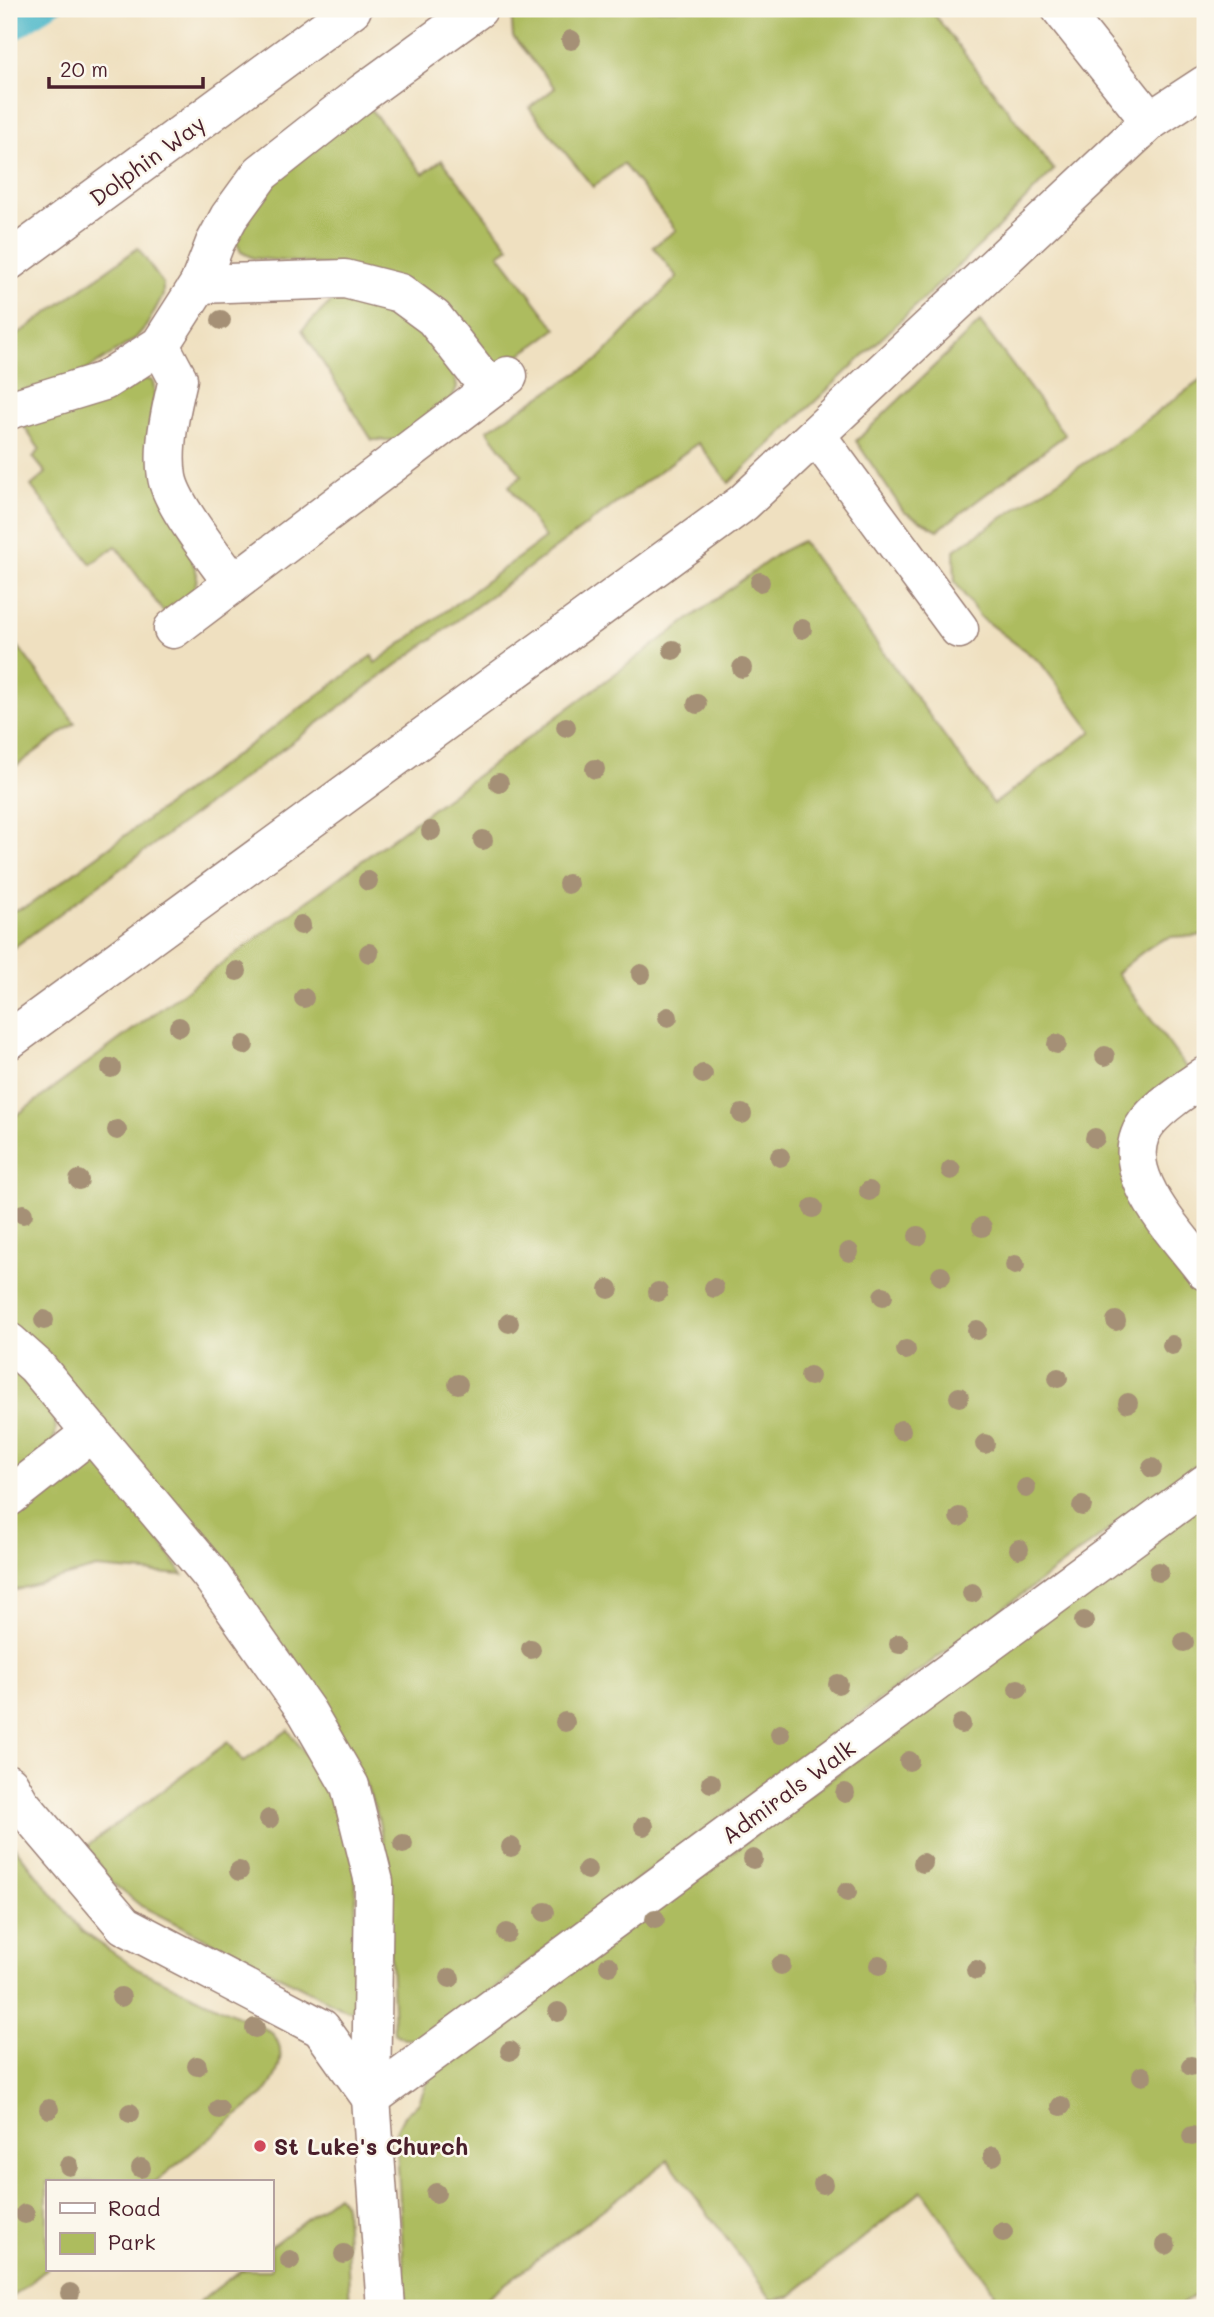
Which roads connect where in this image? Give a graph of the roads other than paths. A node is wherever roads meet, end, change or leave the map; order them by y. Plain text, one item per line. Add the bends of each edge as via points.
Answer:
1 (352, 9) edge
2 (478, 9) edge
3 (1061, 9) edge
4 (1205, 85) edge
5 (1150, 121) junction
6 (9, 261) edge
7 (199, 284) junction
8 (160, 345) junction
9 (9, 410) edge
10 (816, 435) junction
11 (233, 584) junction
12 (173, 629) dead end
13 (959, 629) dead end
14 (9, 1040) edge
15 (1205, 1076) edge
16 (1205, 1271) edge
17 (9, 1342) edge
18 (92, 1432) junction
19 (1205, 1484) edge
20 (9, 1497) edge
21 (9, 1784) edge
22 (371, 2098) junction
23 (386, 2308) edge

1 - 6 lane, Dolphin Way
2 - 7 lane via 261,173 229,217
3 - 5 lane
4 - 5 lane
5 - 10 lane
7 - 8 lane
7 - 11 lane via 345,279 400,293 434,317 499,383
8 - 9 lane via 104,381
8 - 11 lane via 178,379 167,425 167,478 182,510
10 - 13 lane
10 - 14 lane via 743,503
11 - 12 lane
15 - 16 lane via 1149,1121 1136,1153 1147,1193
17 - 18 lane via 36,1366
18 - 20 lane
18 - 22 lane via 210,1574 307,1712 350,1786 374,1882
19 - 22 lane, Admirals Walk
21 - 22 lane via 124,1926 321,2028
22 - 23 lane

